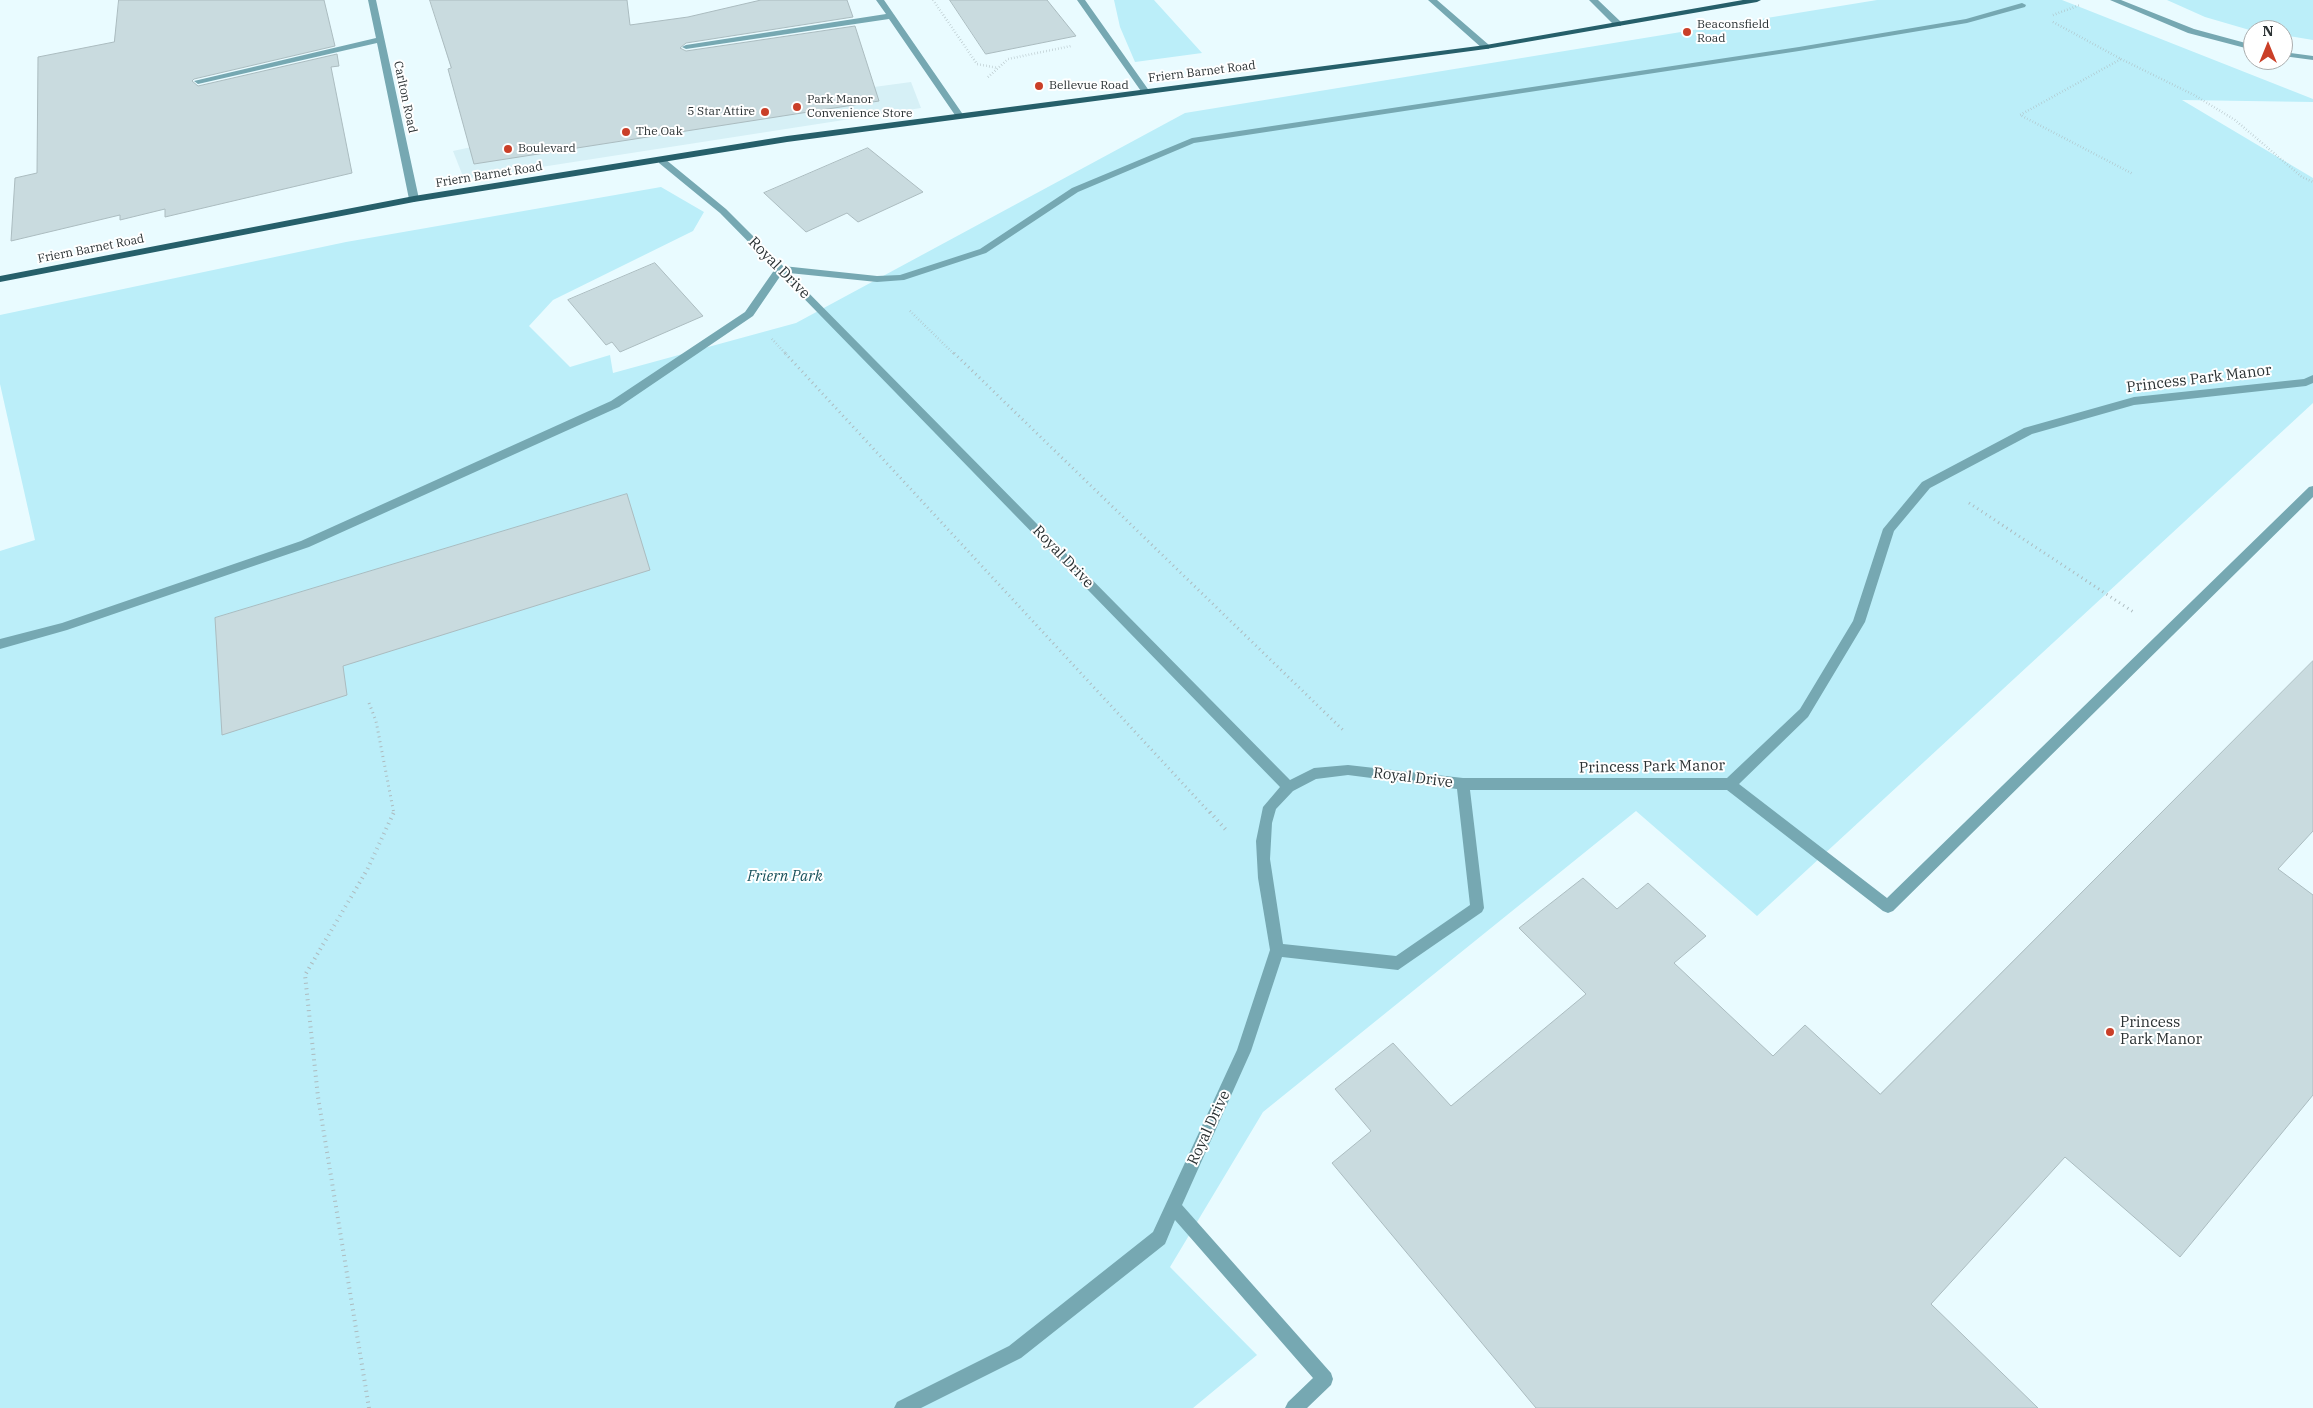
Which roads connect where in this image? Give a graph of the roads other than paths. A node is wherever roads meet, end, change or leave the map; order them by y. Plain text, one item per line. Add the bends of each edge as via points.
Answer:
1 (372, 0) edge
2 (880, 0) edge
3 (1081, 0) edge
4 (1432, 0) edge
5 (1593, 0) edge
6 (1757, 0) edge
7 (2114, 0) edge
8 (2022, 5) dead end
9 (891, 16) junction
10 (1618, 24) junction
11 (380, 40) junction
12 (2243, 45) edge
13 (686, 47) dead end
14 (1486, 47) junction
15 (2293, 55) edge
16 (2313, 58) edge
17 (198, 81) dead end
18 (1146, 92) junction
19 (960, 116) junction
20 (662, 161) junction
21 (414, 199) junction
22 (780, 269) junction
23 (0, 279) edge
24 (2313, 379) edge
25 (2313, 490) edge
26 (0, 644) edge
27 (1463, 784) junction
28 (1730, 784) junction
29 (1288, 787) junction
30 (1277, 950) junction
31 (1173, 1206) junction
32 (903, 1408) edge
33 (1294, 1408) edge

1 - 11 street, Carlton Road
2 - 9 street
3 - 18 street
4 - 14 street
5 - 10 street
6 - 10 main road, Friern Barnet Road
7 - 12 street via 2191,31
8 - 22 street via 1967,21 1808,48 1192,141 1075,190 983,251 901,278 877,279
9 - 13 street
9 - 19 street
10 - 14 main road, Friern Barnet Road
11 - 17 street
11 - 21 street, Carlton Road
14 - 18 main road, Friern Barnet Road
15 - 16 street
18 - 19 main road, Friern Barnet Road
19 - 20 main road, Friern Barnet Road via 787,139
20 - 21 main road, Friern Barnet Road
20 - 22 street, Royal Drive via 722,212
21 - 23 main road, Friern Barnet Road
22 - 26 street via 749,314 615,404 305,544 63,627
22 - 29 street, Royal Drive
24 - 28 street, Princess Park Manor via 2134,401 2028,431 1926,485 1889,529 1859,622 1804,713
25 - 28 street via 1888,907
27 - 28 street, Princess Park Manor
27 - 29 street, Royal Drive via 1348,770 1314,774
27 - 30 street, Royal Drive via 1477,908 1398,963
29 - 30 street via 1271,806 1264,834 1263,871
30 - 31 street, Royal Drive via 1244,1052
31 - 32 street, Royal Drive via 1159,1238 1015,1352
31 - 33 street via 1325,1379

